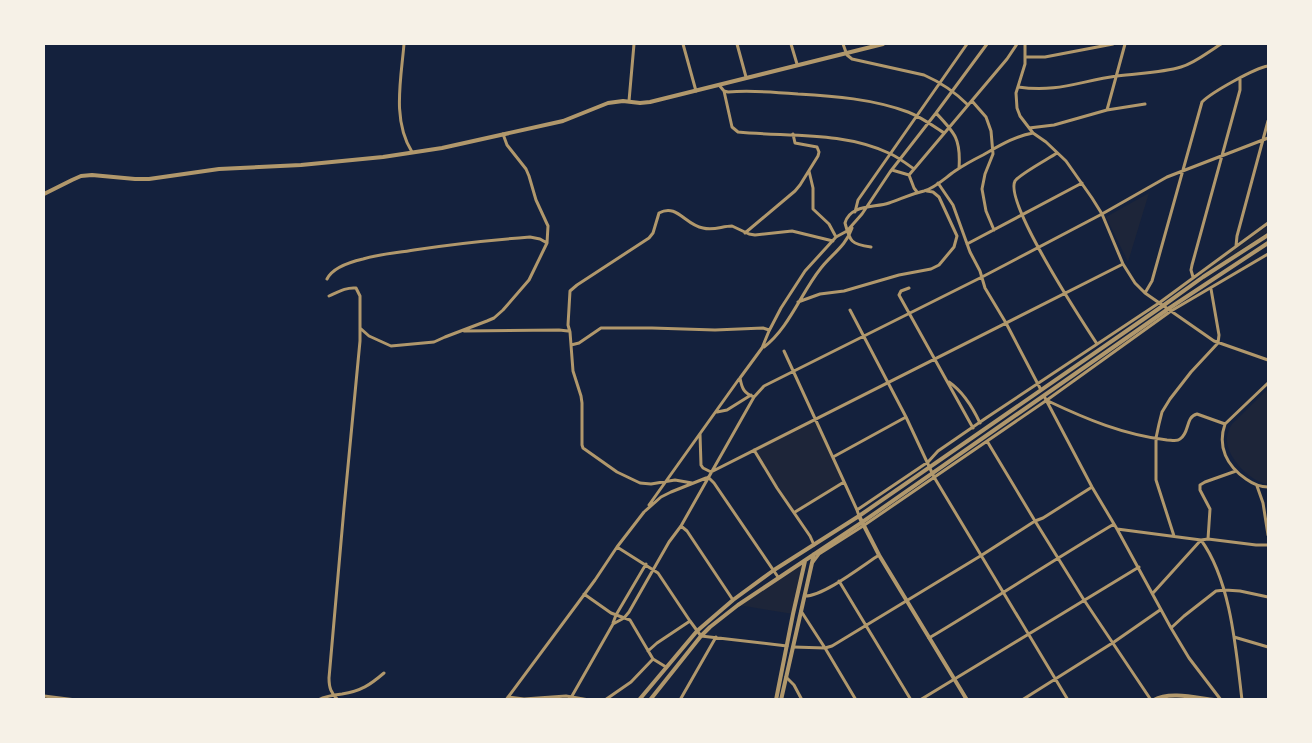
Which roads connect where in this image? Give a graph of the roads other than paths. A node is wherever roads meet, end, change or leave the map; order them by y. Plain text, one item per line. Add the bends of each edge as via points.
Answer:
1 (404, 44) edge
2 (634, 44) edge
3 (683, 44) edge
4 (737, 44) edge
5 (791, 44) edge
6 (843, 44) edge
7 (883, 44) edge
8 (967, 44) edge
9 (987, 44) edge
10 (1017, 44) edge
11 (1025, 44) edge
12 (1113, 44) edge
13 (1125, 44) edge
14 (1221, 44) edge
15 (846, 52) junction
16 (1026, 57) junction
17 (797, 64) junction
18 (1269, 66) edge
19 (1117, 76) junction
20 (746, 77) junction
21 (1240, 78) junction
22 (939, 82) junction
23 (719, 84) junction
24 (1018, 87) junction
25 (696, 91) junction
26 (724, 91) junction
27 (951, 91) junction
28 (972, 100) junction
29 (629, 101) junction
30 (1145, 104) dead end
31 (968, 105) junction
32 (1107, 110) junction
33 (936, 113) junction
34 (916, 116) junction
35 (1269, 121) edge
36 (928, 123) junction
37 (949, 127) junction
38 (1029, 128) junction
39 (503, 134) junction
40 (793, 134) junction
41 (944, 134) junction
42 (1034, 134) junction
43 (1269, 138) edge
44 (1263, 140) junction
45 (993, 149) junction
46 (412, 152) junction
47 (1057, 153) junction
48 (891, 154) junction
49 (1222, 155) junction
50 (900, 159) junction
51 (959, 168) junction
52 (914, 169) junction
53 (892, 170) junction
54 (1182, 170) junction
55 (809, 171) junction
56 (909, 175) junction
57 (938, 183) junction
58 (1082, 183) junction
59 (925, 190) junction
60 (917, 192) junction
61 (44, 194) edge
62 (866, 207) junction
63 (855, 212) junction
64 (1102, 214) junction
65 (1022, 215) junction
66 (1269, 223) edge
67 (853, 225) junction
68 (993, 230) junction
69 (847, 231) junction
70 (745, 233) junction
71 (1269, 235) edge
72 (836, 237) junction
73 (849, 237) junction
74 (833, 241) junction
75 (547, 243) junction
76 (1269, 243) edge
77 (967, 244) junction
78 (1039, 246) junction
79 (1236, 246) junction
80 (871, 247) dead end
81 (1269, 254) edge
82 (1123, 264) junction
83 (982, 277) junction
84 (1193, 277) junction
85 (327, 279) dead end
86 (909, 288) dead end
87 (1211, 288) junction
88 (1065, 293) junction
89 (1145, 293) junction
90 (328, 296) dead end
91 (798, 302) junction
92 (1165, 307) junction
93 (850, 310) dead end
94 (909, 314) junction
95 (1006, 323) junction
96 (360, 328) junction
97 (769, 330) junction
98 (459, 331) junction
99 (570, 332) junction
100 (864, 337) junction
101 (1218, 343) junction
102 (571, 345) junction
103 (1099, 346) junction
104 (762, 348) junction
105 (784, 351) dead end
106 (934, 359) junction
107 (1269, 360) edge
108 (794, 371) junction
109 (741, 378) junction
110 (946, 380) junction
111 (888, 382) junction
112 (1269, 383) edge
113 (1038, 384) junction
114 (1040, 389) junction
115 (1044, 395) junction
116 (753, 396) junction
117 (1047, 400) junction
118 (717, 412) junction
119 (906, 417) junction
120 (816, 419) junction
121 (980, 423) junction
122 (1225, 424) junction
123 (973, 428) junction
124 (700, 434) junction
125 (1156, 438) junction
126 (987, 441) junction
127 (754, 450) junction
128 (833, 456) junction
129 (929, 464) junction
130 (1236, 471) junction
131 (711, 472) junction
132 (933, 475) junction
133 (708, 477) junction
134 (666, 480) junction
135 (845, 482) junction
136 (692, 483) junction
137 (1257, 486) junction
138 (1092, 487) junction
139 (1269, 487) edge
140 (857, 510) junction
141 (644, 512) junction
142 (795, 512) junction
143 (859, 516) junction
144 (1035, 521) junction
145 (862, 524) junction
146 (1114, 524) junction
147 (681, 526) junction
148 (1118, 529) junction
149 (1269, 535) edge
150 (1174, 536) junction
151 (1208, 539) junction
152 (1201, 540) junction
153 (814, 545) junction
154 (1269, 545) edge
155 (617, 547) junction
156 (806, 551) junction
157 (815, 553) junction
158 (879, 555) junction
159 (982, 555) junction
160 (1058, 558) junction
161 (806, 559) junction
162 (646, 564) junction
163 (811, 566) junction
164 (1139, 567) junction
165 (653, 569) junction
166 (774, 570) junction
167 (778, 578) junction
168 (839, 581) junction
169 (1225, 590) junction
170 (1005, 593) junction
171 (1153, 593) junction
172 (584, 594) junction
173 (805, 596) junction
174 (1269, 597) edge
175 (733, 600) junction
176 (907, 600) junction
177 (1084, 600) junction
178 (1160, 610) junction
179 (801, 611) junction
180 (616, 615) junction
181 (624, 618) junction
182 (690, 621) junction
183 (613, 624) junction
184 (866, 625) junction
185 (1171, 628) junction
186 (697, 631) junction
187 (1029, 633) junction
188 (701, 636) junction
189 (717, 637) junction
190 (1234, 637) junction
191 (929, 638) junction
192 (1114, 642) junction
193 (786, 645) junction
194 (792, 647) junction
195 (1269, 647) edge
196 (825, 648) junction
197 (648, 651) junction
198 (653, 659) junction
199 (666, 667) junction
200 (384, 673) dead end
201 (786, 677) junction
202 (954, 679) junction
203 (1055, 679) junction
204 (333, 695) junction
205 (44, 696) edge
206 (572, 696) junction
207 (507, 698) edge
208 (76, 699) edge
209 (318, 699) edge
210 (338, 699) edge
211 (589, 699) edge
212 (606, 699) edge
213 (639, 699) edge
214 (650, 699) edge
215 (680, 699) edge
216 (776, 699) edge
217 (781, 699) edge
218 (802, 699) edge
219 (856, 699) edge
220 (911, 699) edge
221 (920, 699) edge
222 (967, 699) edge
223 (1022, 699) edge
224 (1068, 699) edge
225 (1153, 699) edge
226 (1214, 699) edge
227 (1221, 699) edge
228 (1242, 699) edge

1 - 46 street via 400,116
2 - 29 street
3 - 25 street
4 - 20 street
5 - 17 street
6 - 15 street
7 - 15 street
8 - 22 street
9 - 27 street
10 - 28 street
11 - 16 street
12 - 16 street
13 - 19 street
14 - 19 street via 1180,67
15 - 17 street
15 - 22 street via 857,61 924,75
16 - 24 street
17 - 20 street
18 - 21 street
19 - 24 street via 1053,89
19 - 32 street
20 - 23 street
21 - 49 street
21 - 54 street via 1202,102
22 - 27 street
22 - 34 street
23 - 25 street
23 - 26 street
24 - 38 street via 1017,108
25 - 29 street via 646,102
26 - 34 street via 840,98
26 - 40 street via 732,128 738,132
27 - 31 street
27 - 33 street
28 - 31 street
28 - 45 street via 990,124
29 - 39 street via 608,103 572,119
30 - 32 street
31 - 37 street
32 - 38 street
33 - 36 street
33 - 37 street
34 - 36 street
34 - 48 street
35 - 44 street
36 - 41 street
36 - 50 street
37 - 41 street
37 - 51 street via 960,149
38 - 42 street
39 - 46 street
39 - 75 street via 530,176 547,221
40 - 48 street via 839,139
40 - 55 street via 795,143 818,149
41 - 52 street
42 - 45 street
42 - 47 street
43 - 44 street
44 - 49 street
44 - 79 street
45 - 51 street
45 - 68 street via 982,189
46 - 61 street via 149,179 81,176
47 - 58 street
47 - 65 street via 1017,178 1014,193
48 - 50 street
48 - 63 street via 858,200
49 - 54 street
49 - 84 street via 1192,265
50 - 52 street
50 - 53 street
51 - 57 street
52 - 56 street
53 - 56 street
53 - 62 street
54 - 64 street
54 - 89 street
55 - 70 street via 795,191
55 - 72 street via 813,209
56 - 60 street
57 - 59 street
57 - 77 street via 952,205
58 - 64 street
58 - 65 street
59 - 60 street
59 - 91 street via 939,197 957,236 954,247 939,265
60 - 62 street via 888,204
62 - 63 street
62 - 67 street
63 - 69 street via 846,218
64 - 78 street
64 - 82 street
65 - 68 street
65 - 78 street
66 - 79 street
67 - 69 street
67 - 73 street
68 - 77 street
69 - 72 street
69 - 73 street
70 - 74 street via 792,231
70 - 99 street via 732,226 717,230 700,228 674,211 662,210 649,238 570,291
71 - 92 street via 1203,277
72 - 74 street
73 - 80 street via 854,243
73 - 91 street via 820,268
74 - 97 street via 805,271
75 - 85 street via 530,237 374,256 338,268
75 - 98 street via 529,280 503,310 487,321
76 - 92 street
77 - 83 street
78 - 83 street
78 - 88 street
79 - 84 street
81 - 87 street
82 - 88 street
82 - 89 street
83 - 94 street
83 - 95 street
84 - 92 street
86 - 94 street via 899,295
87 - 92 street
87 - 101 street
88 - 95 street
88 - 103 street
89 - 92 street
90 - 96 street via 356,288 360,296
91 - 104 street via 779,333
92 - 101 street
92 - 103 street
92 - 115 street
92 - 117 street
93 - 100 street
94 - 100 street
94 - 106 street
95 - 106 street
95 - 113 street
96 - 98 street via 392,346 434,342
96 - 204 street via 329,678
97 - 102 street via 601,328
97 - 104 street
98 - 99 street
99 - 102 street
100 - 108 street
100 - 111 street
101 - 107 street
101 - 125 street via 1170,399 1162,412
102 - 134 street via 582,403 583,448 640,483 658,484
103 - 113 street
103 - 114 street
104 - 109 street
105 - 108 street
106 - 110 street
106 - 111 street
108 - 116 street
108 - 120 street
109 - 116 street via 743,390
109 - 118 street
110 - 121 street
110 - 123 street
111 - 119 street
111 - 120 street
112 - 122 street
113 - 114 street
113 - 121 street
114 - 115 street
114 - 129 street
115 - 117 street
115 - 132 street
116 - 118 street
116 - 131 street
117 - 125 street via 1106,426
117 - 126 street
117 - 138 street
118 - 124 street
119 - 128 street
119 - 129 street
120 - 127 street
120 - 128 street
121 - 123 street
122 - 125 street via 1197,414 1190,418 1178,441
122 - 130 street via 1222,448
123 - 129 street via 938,452
124 - 131 street via 702,465
124 - 134 street
125 - 150 street via 1156,480
126 - 132 street
126 - 144 street
127 - 131 street
127 - 142 street
128 - 135 street
129 - 132 street
129 - 140 street
129 - 143 street
130 - 137 street
130 - 151 street via 1200,485 1210,509
131 - 133 street
132 - 145 street
132 - 159 street
133 - 136 street
133 - 147 street
133 - 166 street
134 - 136 street
134 - 141 street
135 - 140 street
135 - 142 street
136 - 141 street via 662,497
137 - 139 street
137 - 149 street
138 - 144 street
138 - 146 street
140 - 143 street
141 - 155 street
142 - 153 street
143 - 145 street
143 - 153 street
144 - 159 street
144 - 160 street
145 - 157 street
145 - 158 street
145 - 163 street via 819,554
146 - 148 street
146 - 160 street
147 - 165 street
147 - 175 street
148 - 150 street
148 - 164 street
150 - 152 street
151 - 152 street
151 - 154 street
152 - 169 street
152 - 171 street
153 - 156 street
153 - 157 street
155 - 162 street
155 - 172 street
156 - 161 street
156 - 166 street
157 - 161 street
157 - 163 street
158 - 168 street
158 - 176 street
159 - 170 street
159 - 176 street
160 - 170 street
160 - 177 street
161 - 167 street
161 - 193 street
162 - 165 street
162 - 180 street
163 - 173 street
164 - 171 street
164 - 177 street
165 - 181 street
165 - 182 street
166 - 167 street
166 - 175 street
167 - 188 street
168 - 173 street
168 - 184 street
169 - 174 street
169 - 185 street via 1216,591
169 - 190 street
170 - 187 street
170 - 191 street
171 - 178 street
172 - 180 street
172 - 207 street
173 - 179 street
175 - 186 street
176 - 184 street
176 - 191 street
177 - 187 street
177 - 192 street
178 - 185 street
178 - 192 street
179 - 194 street
179 - 196 street
180 - 181 street
180 - 183 street
181 - 183 street
181 - 197 street via 630,620
182 - 186 street
182 - 197 street
183 - 206 street
184 - 196 street
184 - 220 street
185 - 227 street
186 - 188 street
186 - 199 street
187 - 202 street
187 - 203 street
188 - 189 street
188 - 214 street
189 - 193 street
189 - 215 street
190 - 195 street
190 - 228 street
191 - 202 street
192 - 203 street
192 - 225 street
193 - 194 street
193 - 216 street
194 - 196 street
194 - 201 street
196 - 219 street
197 - 198 street
198 - 199 street
198 - 212 street via 631,682
199 - 213 street
200 - 204 street via 368,686
201 - 217 street
201 - 218 street
202 - 221 street
202 - 222 street
203 - 223 street
203 - 224 street
204 - 209 street
204 - 210 street
205 - 208 street
206 - 207 street
206 - 211 street
225 - 226 street

